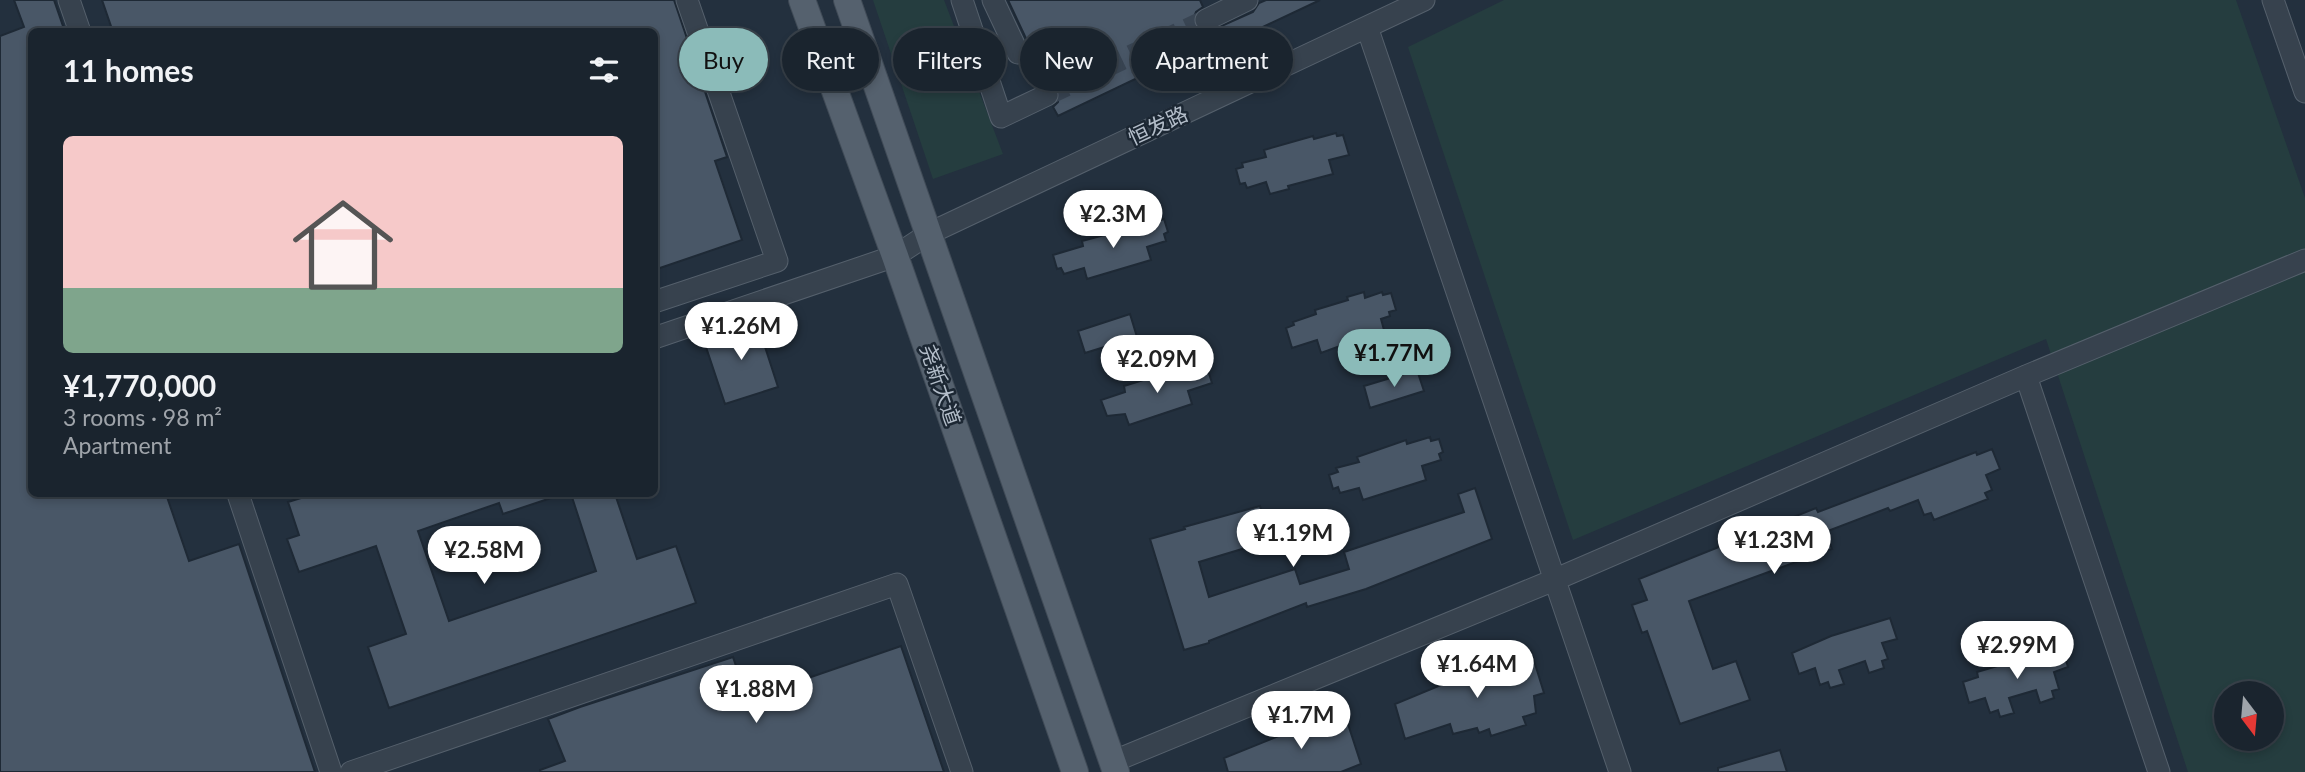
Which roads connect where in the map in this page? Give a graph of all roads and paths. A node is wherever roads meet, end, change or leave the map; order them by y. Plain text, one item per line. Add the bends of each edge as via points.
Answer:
1 (69, 0) edge
2 (687, 0) edge
3 (802, 0) edge
4 (847, 0) edge
5 (962, 0) edge
6 (993, 0) edge
7 (1247, 0) edge
8 (1424, 0) edge
9 (2273, 0) edge
10 (1206, 20) tunnel mouth
11 (1367, 27) junction
12 (79, 28) edge
13 (1018, 54) dead end
14 (2305, 92) edge
15 (1047, 95) tunnel mouth
16 (930, 233) junction
17 (895, 256) junction
18 (2305, 260) edge
19 (658, 301) edge
20 (658, 337) edge
21 (2026, 376) junction
22 (239, 497) edge
23 (1554, 580) junction
24 (1114, 767) edge
25 (331, 772) edge
26 (351, 772) edge
27 (962, 772) edge
28 (1074, 772) edge
29 (1620, 772) edge
30 (2159, 772) edge

1 - 12 street
2 - 19 street via 777,261
3 - 17 main road, 尧新大道
4 - 16 main road, 尧新大道
5 - 15 street via 1001,117
6 - 13 street
7 - 10 street
8 - 11 street, 恒发路
9 - 14 street
11 - 16 street, 恒发路
11 - 23 street
16 - 17 street, 恒发路
16 - 24 main road, 尧新大道
17 - 20 street, 恒发路
17 - 28 main road, 尧新大道
18 - 21 street
21 - 23 street
21 - 30 street
22 - 25 street
23 - 24 street
23 - 29 street
26 - 27 street via 897,584

